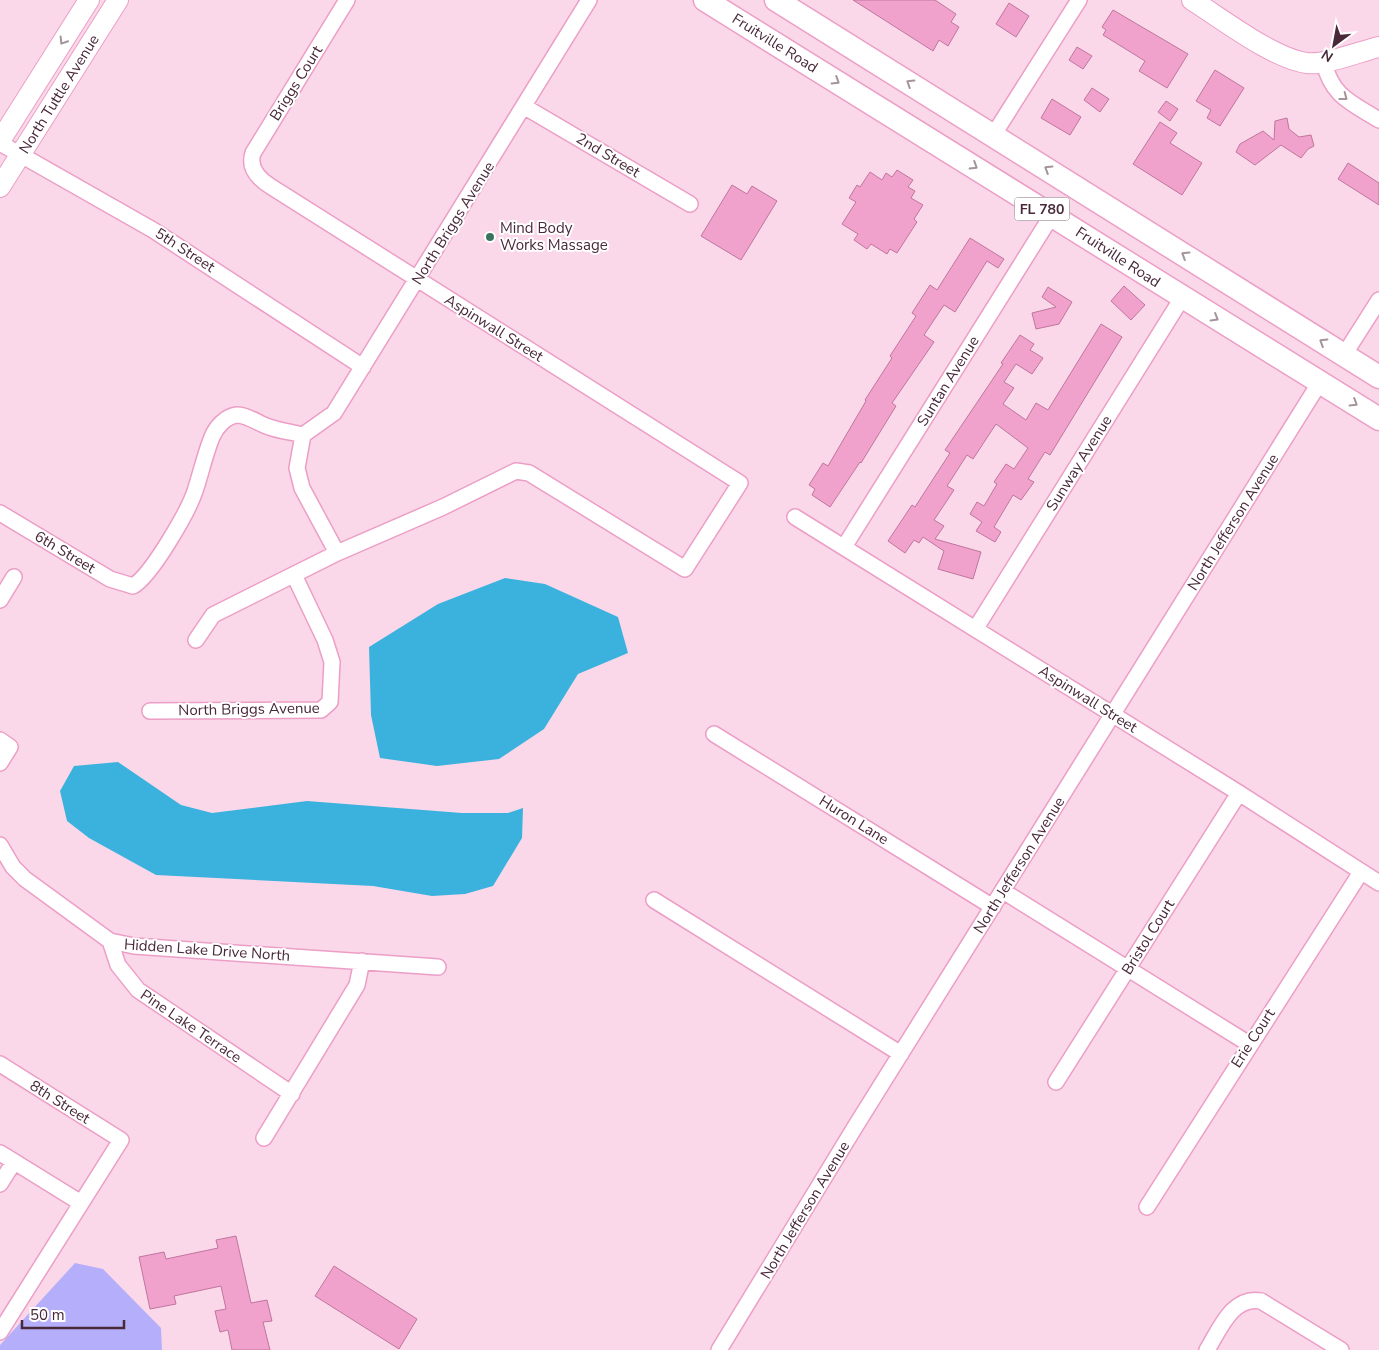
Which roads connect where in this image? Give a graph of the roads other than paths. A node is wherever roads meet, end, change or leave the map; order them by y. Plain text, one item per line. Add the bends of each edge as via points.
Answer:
1 (89, 0) edge
2 (118, 0) edge
3 (347, 0) edge
4 (589, 0) edge
5 (705, 0) edge
6 (776, 0) edge
7 (1079, 0) edge
8 (1192, 0) edge
9 (1379, 47) edge
10 (1324, 62) junction
11 (525, 107) junction
12 (1379, 120) edge
13 (994, 134) junction
14 (0, 142) edge
15 (20, 155) junction
16 (253, 168) joint
17 (0, 188) edge
18 (690, 204) dead end
19 (1052, 215) junction
20 (418, 280) junction
21 (1182, 298) junction
22 (1379, 300) edge
23 (1344, 355) junction
24 (363, 367) junction
25 (1379, 377) edge
26 (1320, 382) junction
27 (1379, 419) edge
28 (303, 435) junction
29 (0, 512) edge
30 (795, 517) dead end
31 (844, 547) junction
32 (337, 554) junction
33 (294, 575) junction
34 (14, 577) dead end
35 (0, 600) edge
36 (976, 628) junction
37 (196, 640) dead end
38 (150, 711) dead end
39 (1113, 715) junction
40 (714, 734) dead end
41 (5, 744) edge
42 (0, 763) edge
43 (1239, 792) junction
44 (0, 844) edge
45 (1361, 872) junction
46 (1379, 884) edge
47 (1003, 891) junction
48 (654, 900) dead end
49 (993, 907) junction
50 (110, 941) junction
51 (362, 961) junction
52 (438, 967) dead end
53 (1128, 970) junction
54 (1249, 1044) junction
55 (901, 1054) junction
56 (0, 1064) edge
57 (1056, 1082) dead end
58 (292, 1094) junction
59 (264, 1138) dead end
60 (0, 1153) edge
61 (14, 1162) junction
62 (0, 1184) edge
63 (81, 1204) junction
64 (1147, 1207) dead end
65 (0, 1332) edge
66 (719, 1350) edge
67 (1207, 1350) edge
68 (1341, 1350) edge

1 -> 14 main road, North Tuttle Avenue
2 - 15 main road, North Tuttle Avenue
3 - 16 street, Briggs Court via 253,153
4 - 11 street, North Briggs Avenue
5 -> 19 main road, Fruitville Road / FL 780
13 -> 6 main road, FL 780
7 - 13 street
8 - 10 main road via 1288,58 1308,64
9 - 10 main road
10 -> 12 street via 1328,80 1339,95
11 - 18 street, 2nd Street
11 - 20 street, North Briggs Avenue
23 -> 13 main road, FL 780
14 - 15 street, 5th Street
15 - 17 main road, North Tuttle Avenue
15 - 24 street, 5th Street via 153,230
16 - 20 street, Aspinwall Street via 270,186
19 - 21 main road, Fruitville Road / FL 780
19 - 31 street, Suntan Avenue
20 - 24 street, North Briggs Avenue
20 - 32 street, Aspinwall Street via 740,483 686,569 523,471 516,471
21 -> 26 main road, Fruitville Road / FL 780
21 - 36 street, Sunway Avenue
22 - 23 street
23 - 25 main road, FL 780
24 - 28 street, North Briggs Avenue via 334,413
26 -> 27 main road, Fruitville Road / FL 780
26 - 39 street, North Jefferson Avenue
28 - 29 street, 6th Street via 272,428 245,416 232,416 224,421 212,436 186,513 148,571 133,586 110,579
28 - 32 street via 297,468 302,488
30 - 31 street, Aspinwall Street
31 - 36 street, Aspinwall Street
32 - 33 street
33 - 37 street via 213,615
33 - 38 street, North Briggs Avenue via 332,662 327,707 321,710
34 - 35 street
36 - 39 street, Aspinwall Street
39 - 43 street, Aspinwall Street
39 - 47 street, North Jefferson Avenue
40 - 49 street, Huron Lane
41 - 42 street
43 - 45 street, Aspinwall Street
43 - 53 street, Bristol Court
44 - 50 street, Hidden Lake Drive North via 13,867 25,879
45 - 46 street, Aspinwall Street
45 - 54 street, Erie Court
47 - 49 street, North Jefferson Avenue
47 - 53 street
48 - 55 street
49 - 55 street, North Jefferson Avenue
50 - 51 street, Hidden Lake Drive North via 134,946
50 - 58 street, Pine Lake Terrace via 118,965 138,990
51 - 52 street, Hidden Lake Drive North
51 - 58 street via 357,986
53 - 54 street
53 - 57 street, Bristol Court
54 - 64 street, Erie Court
55 - 66 street, North Jefferson Avenue
56 - 63 street, 8th Street via 121,1140
58 - 59 street
60 - 61 street
61 - 62 street
61 - 63 street
63 - 65 street
67 - 68 street via 1235,1306 1249,1300 1261,1300

